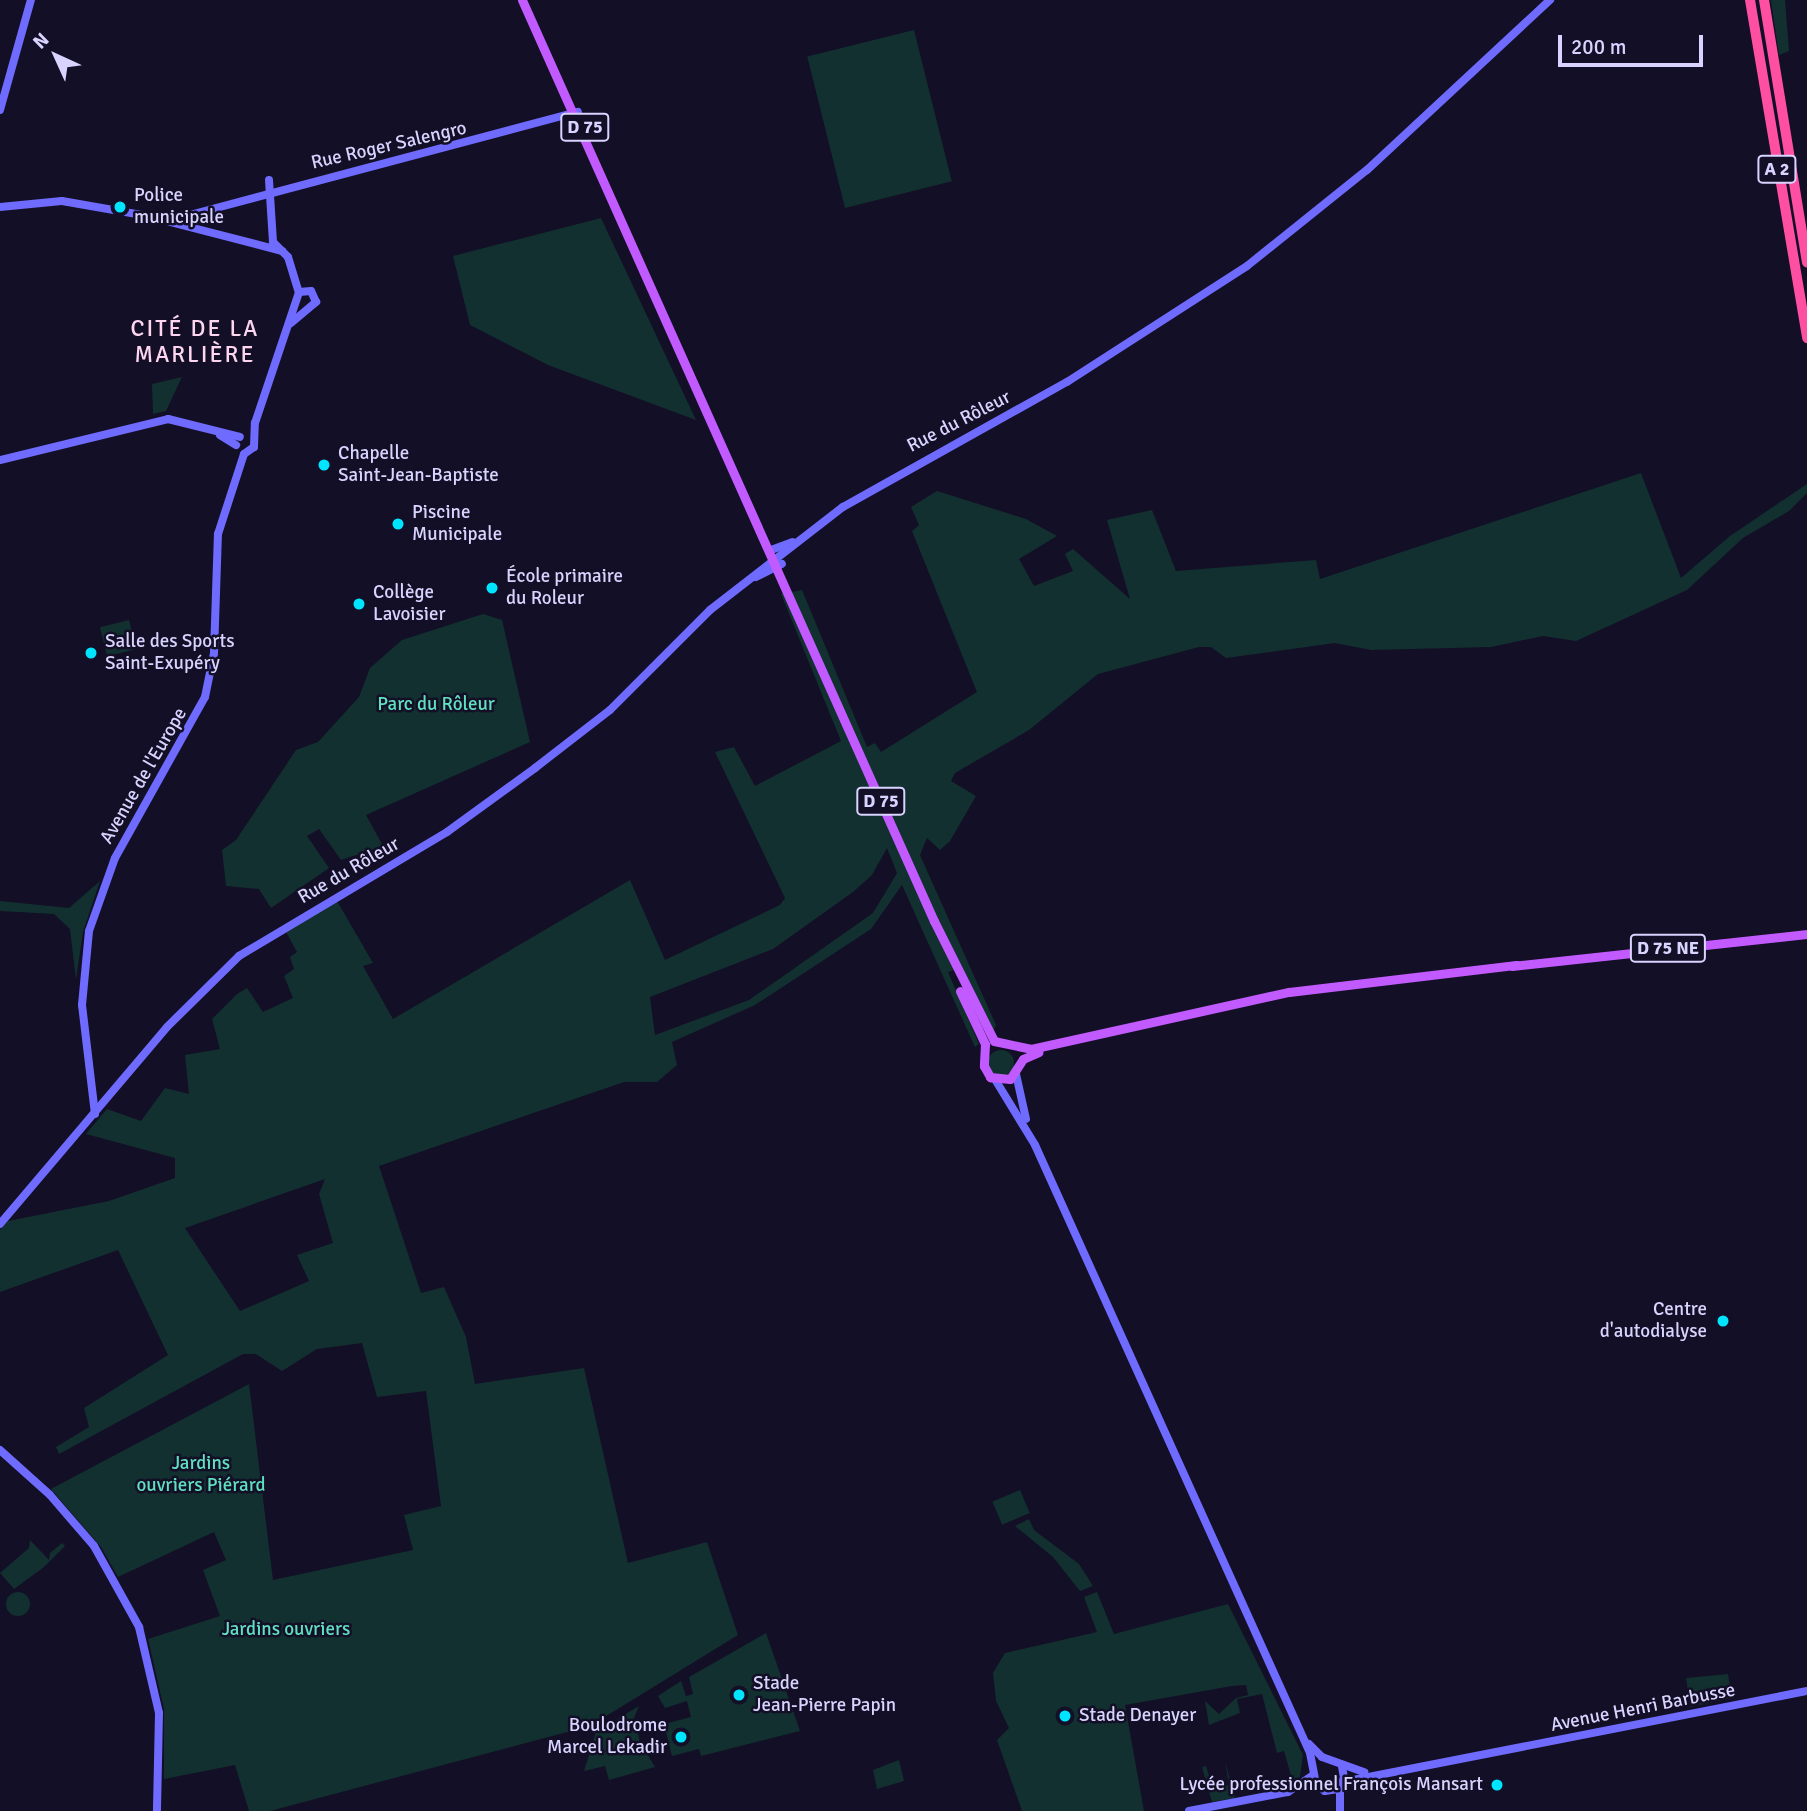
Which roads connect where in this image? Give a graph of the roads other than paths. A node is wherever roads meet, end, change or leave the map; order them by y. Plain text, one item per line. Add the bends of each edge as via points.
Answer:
1 (29, 0) edge
2 (522, 0) edge
3 (1550, 0) edge
4 (1750, 0) edge
5 (1764, 0) edge
6 (0, 95) edge
7 (0, 110) edge
8 (575, 112) junction
9 (265, 189) junction
10 (0, 206) edge
11 (163, 220) junction
12 (270, 245) junction
13 (1807, 262) edge
14 (297, 296) junction
15 (303, 310) junction
16 (288, 328) junction
17 (1807, 338) edge
18 (255, 423) junction
19 (240, 439) junction
20 (253, 439) junction
21 (244, 454) junction
22 (0, 462) edge
23 (776, 557) junction
24 (934, 922) junction
25 (1807, 934) edge
26 (1780, 937) junction
27 (1807, 941) edge
28 (1067, 1042) junction
29 (1007, 1047) junction
30 (985, 1056) junction
31 (1017, 1069) junction
32 (996, 1081) junction
33 (95, 1114) junction
34 (1035, 1145) junction
35 (0, 1224) edge
36 (0, 1450) edge
37 (1807, 1691) edge
38 (1302, 1736) junction
39 (1485, 1756) junction
40 (1328, 1760) junction
41 (1342, 1766) junction
42 (1314, 1771) junction
43 (1341, 1784) junction
44 (1322, 1790) junction
45 (157, 1811) edge
46 (1189, 1811) edge
47 (1214, 1811) edge
48 (1338, 1811) edge

1 - 6 street
1 - 7 street
2 - 8 main road, D 75
3 - 23 street, Rue du Rôleur via 1352,183 1247,266 1016,411 892,475
4 - 17 highway, A 2
5 - 13 highway, A 2
8 - 9 street, Rue Roger Salengro via 475,142
8 - 23 main road, D 75
9 - 11 street, Rue Roger Salengro
9 - 12 street
10 - 11 street, Rue Roger Salengro via 58,201
11 - 12 street
12 - 14 street via 282,251
14 - 15 street
14 - 15 street via 310,290 316,299 313,308
14 - 16 street
15 - 16 street
16 - 18 street
18 - 19 street
18 - 20 street
19 - 20 street
19 - 21 street
19 - 22 street via 168,419
20 - 21 street, Avenue de l'Europe via 253,449
21 - 33 street, Avenue de l'Europe via 217,542 214,653 205,697 115,858 89,931 82,997
23 - 24 main road, D 75
23 - 33 street, Rue du Rôleur via 681,636 614,706 528,774 447,832 239,956 167,1027
24 - 29 main road, D 75 via 983,1025
24 - 30 main road, D 75
25 - 26 main road, D 75 NE
26 - 27 main road, D 75 NE
26 - 28 main road, D 75 NE via 1267,998
28 - 29 main road, D 75 NE
28 - 31 main road, D 75 NE
29 - 30 main road
29 - 31 main road
30 - 32 main road via 985,1071
31 - 32 main road
31 - 34 street
32 - 34 street
33 - 35 street, Rue du Rôleur
34 - 38 street
36 - 45 street via 49,1493 94,1546 139,1627 159,1713
37 - 39 street, Avenue Henri Barbusse
38 - 40 street, Avenue Henri Barbusse
38 - 42 street
39 - 41 street, Avenue Henri Barbusse via 1396,1770 1359,1772
39 - 43 street, Avenue Henri Barbusse
40 - 41 street, Avenue Henri Barbusse
40 - 42 street
41 - 43 street
42 - 44 street
42 - 46 street via 1288,1792
43 - 44 street, Avenue Henri Barbusse
43 - 48 street
44 - 47 street
44 - 48 street

